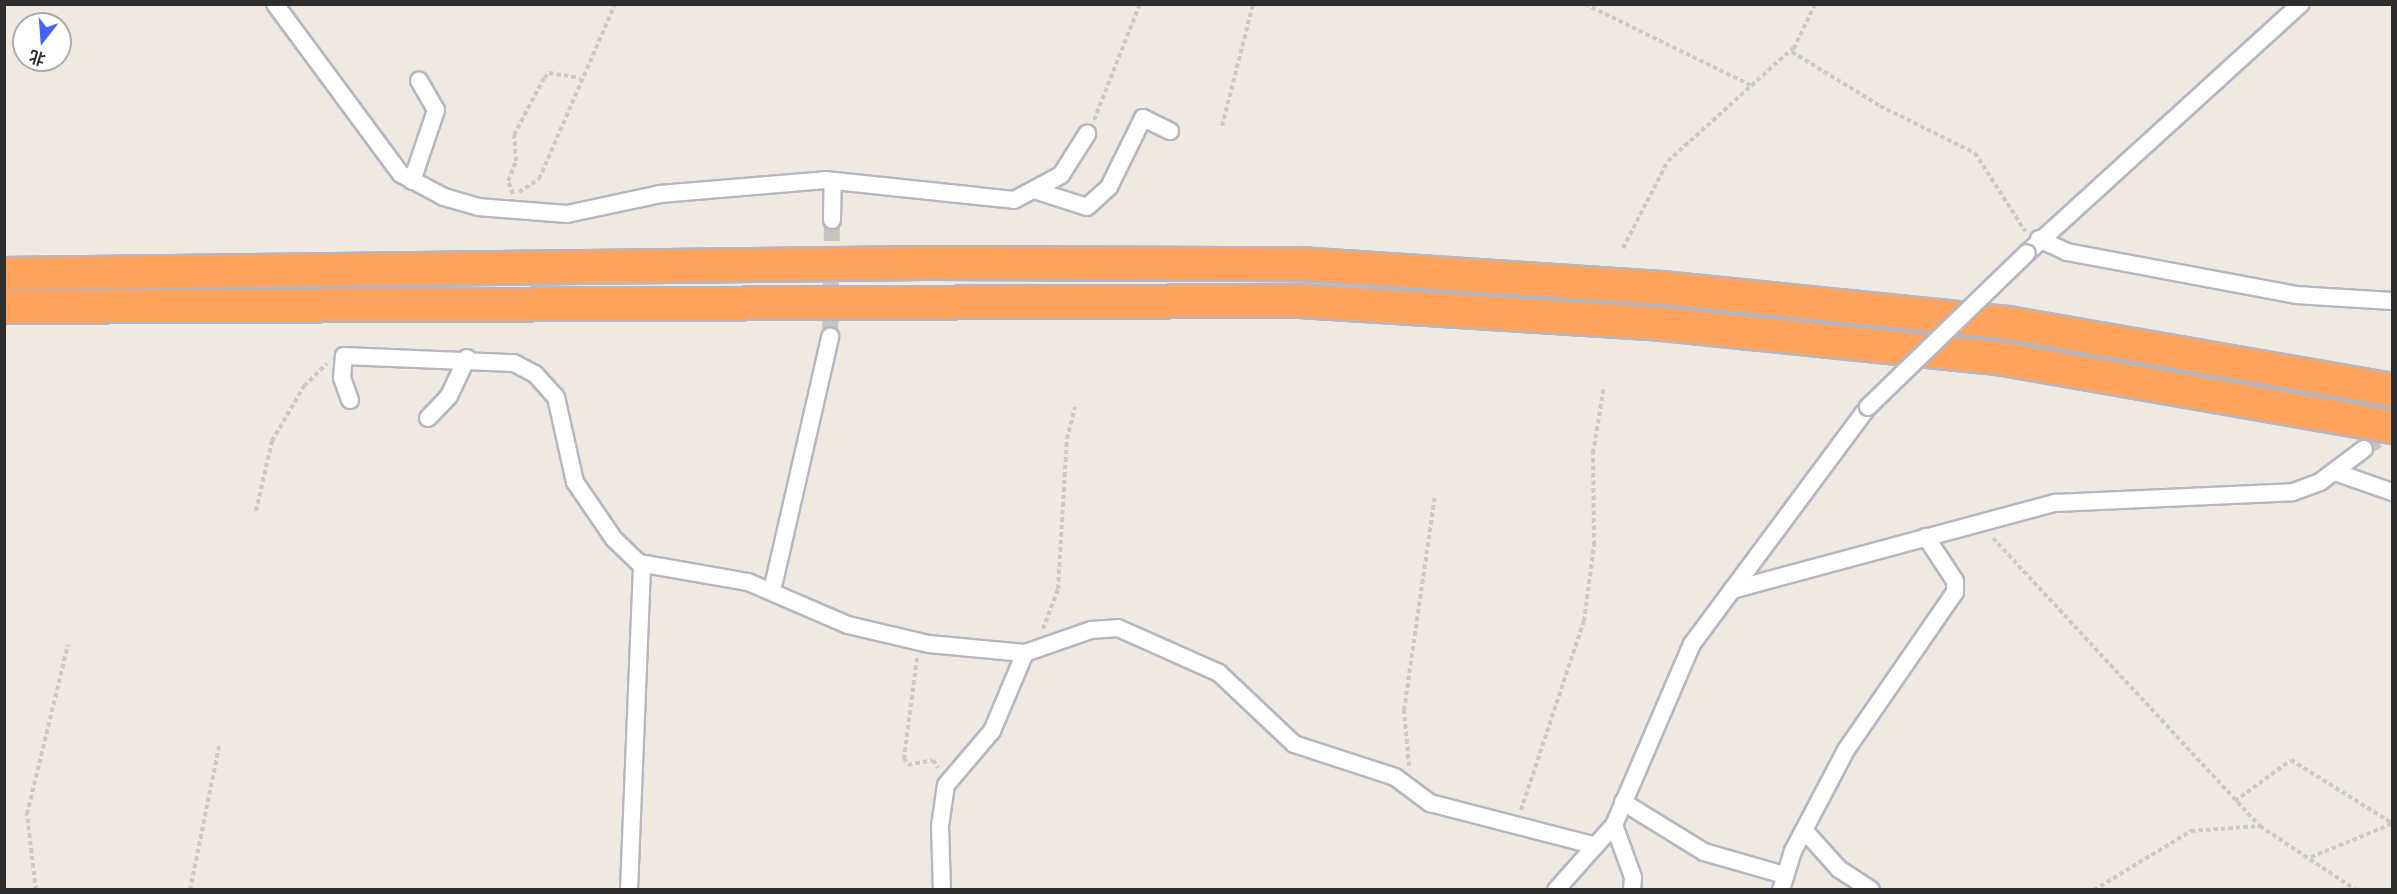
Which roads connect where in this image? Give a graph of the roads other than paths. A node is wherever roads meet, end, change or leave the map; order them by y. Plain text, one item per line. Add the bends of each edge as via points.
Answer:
1 (275, 4) edge
2 (2301, 4) edge
3 (419, 80) dead end
4 (1170, 131) dead end
5 (1087, 134) road end
6 (1068, 169) junction
7 (412, 181) junction
8 (833, 181) junction
9 (1036, 191) junction
10 (1063, 201) junction
11 (832, 220) tunnel mouth
12 (2039, 239) junction
13 (4, 274) edge
14 (2392, 301) edge
15 (4, 307) edge
16 (830, 337) tunnel mouth
17 (467, 358) junction
18 (2392, 390) edge
19 (350, 399) dead end
20 (428, 418) dead end
21 (2392, 427) tunnel mouth
22 (2364, 449) tunnel mouth
23 (2335, 472) junction
24 (2392, 492) edge
25 (1926, 537) junction
26 (642, 564) junction
27 (1732, 590) junction
28 (772, 591) junction
29 (1025, 653) junction
30 (1623, 802) junction
31 (1614, 825) junction
32 (1804, 830) junction
33 (1596, 846) junction
34 (1782, 882) edge
35 (629, 890) edge
36 (942, 890) edge
37 (1556, 890) edge
38 (1632, 890) edge
39 (1871, 890) edge

1 - 7 street via 367,131
2 - 12 street via 2120,172
3 - 7 street via 436,110
4 - 10 street via 1143,118 1105,192 1087,207
5 - 6 street
6 - 9 street
6 - 10 street
7 - 8 street via 444,197 493,209 567,214 660,194
8 - 9 street via 992,201
8 - 11 street
9 - 10 street
12 - 14 street via 2067,252 2296,295
12 - 27 street, bridge via 1869,407
13 - 18 highway via 924,263 1300,264 1664,288 2008,322
15 - 21 highway via 1300,301 1660,324 2003,359
16 - 28 street
17 - 19 street via 344,356 342,378
17 - 20 street via 449,396
17 - 26 street via 514,363 547,385 562,412 575,483 614,539
22 - 23 street
23 - 24 street
23 - 25 street via 2292,492 2055,503
25 - 27 street
25 - 32 street via 1955,581 1955,592 1877,700
26 - 28 street
26 - 35 street
27 - 30 street via 1692,644
28 - 29 street via 848,625 920,642
29 - 33 street via 1104,626 1149,639 1219,673 1294,744 1379,770 1431,803
29 - 36 street via 986,741 950,775 940,826
30 - 31 street
30 - 34 street via 1704,852
31 - 33 street
31 - 38 street via 1633,877
32 - 34 street
32 - 39 street via 1839,868
33 - 37 street

